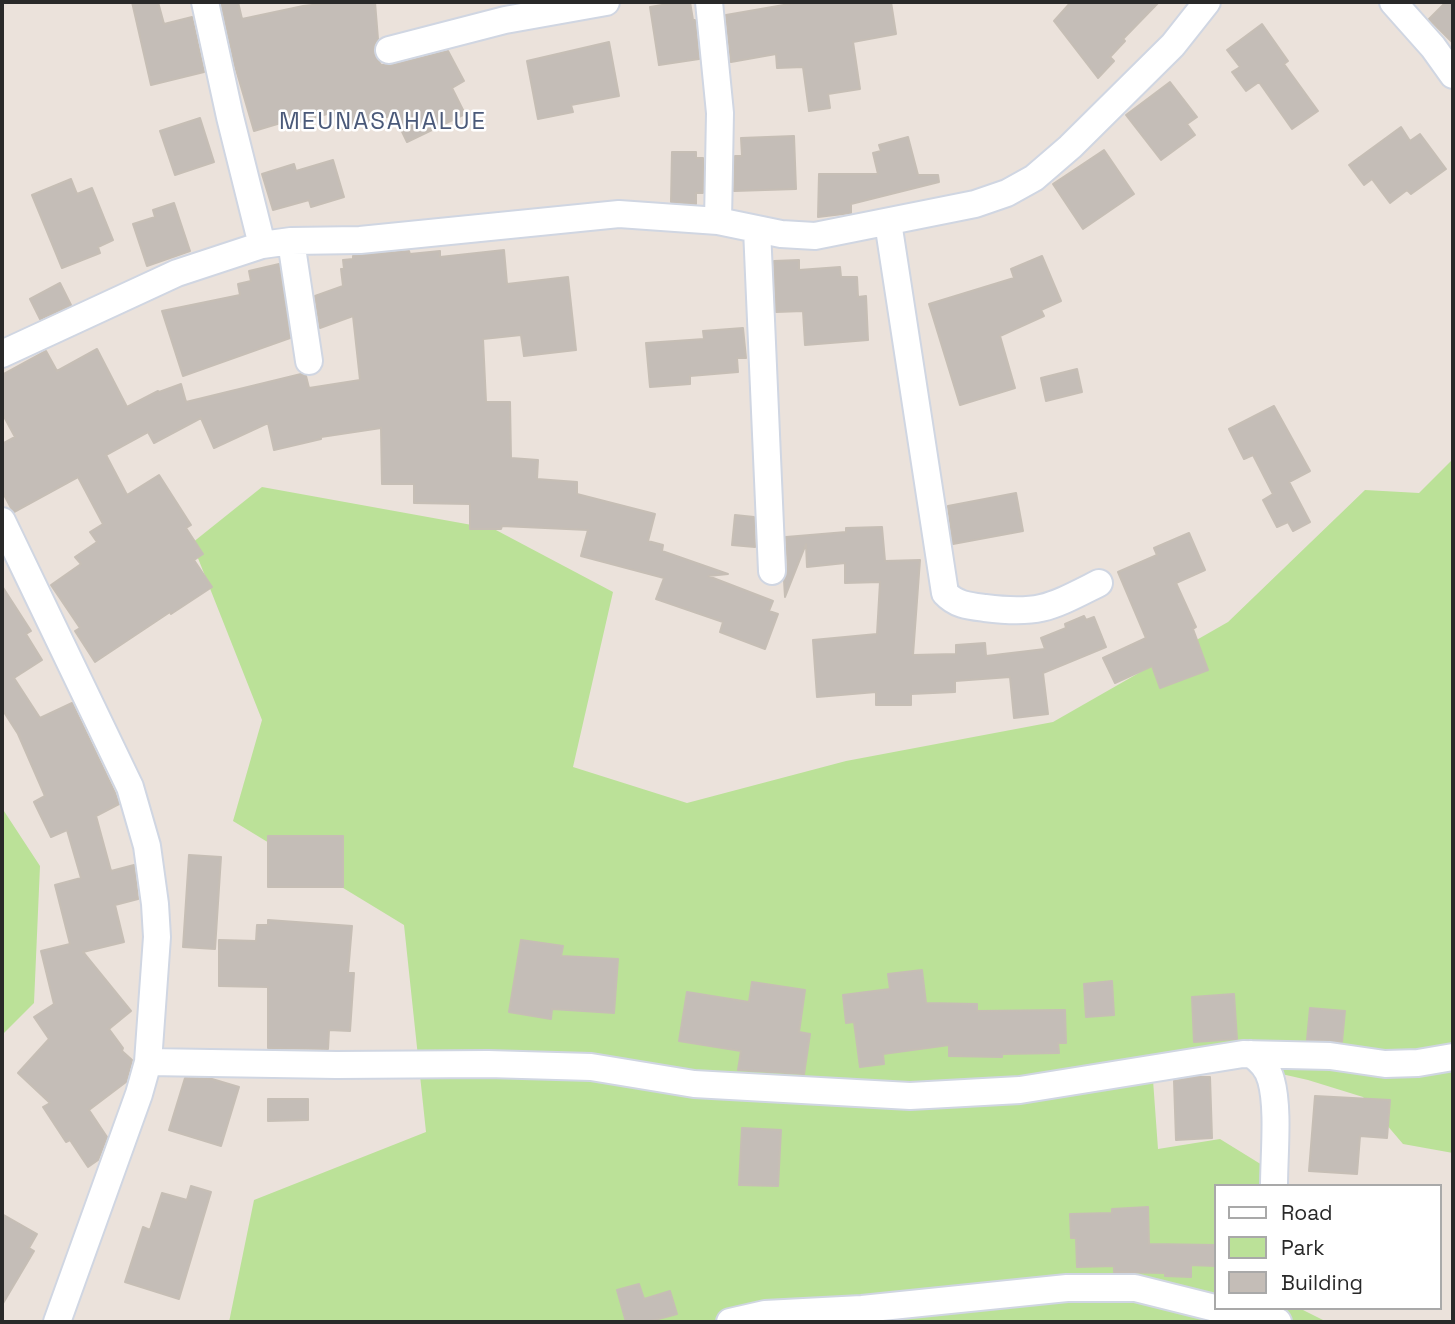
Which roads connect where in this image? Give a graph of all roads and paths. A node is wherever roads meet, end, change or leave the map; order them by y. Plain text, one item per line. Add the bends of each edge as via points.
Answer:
1 (205, 2) edge
2 (606, 2) edge
3 (709, 2) edge
4 (1207, 2) edge
5 (1393, 2) edge
6 (389, 50) dead end
7 (1453, 75) edge
8 (718, 221) junction
9 (888, 222) junction
10 (757, 229) junction
11 (291, 241) junction
12 (262, 245) junction
13 (2, 354) edge
14 (309, 360) dead end
15 (2, 521) edge
16 (772, 571) dead end
17 (1099, 583) dead end
18 (1251, 1055) junction
19 (1453, 1057) edge
20 (148, 1062) junction
21 (1274, 1184) edge
22 (1214, 1308) edge
23 (1229, 1310) edge
24 (1275, 1317) edge
25 (57, 1322) edge
26 (730, 1322) edge

1 - 12 street
2 - 6 street via 505,20
3 - 8 street via 720,113
4 - 9 street via 1173,45 1034,178 975,204
5 - 7 street
8 - 10 street
8 - 11 street via 619,215 360,240
9 - 10 street via 816,236
9 - 17 street via 945,593 962,605 1028,611 1054,605
10 - 16 street
11 - 12 street
11 - 14 street
12 - 13 street via 177,273
15 - 20 street via 130,787 147,846 157,937
18 - 19 street via 1330,1056 1403,1064
18 - 20 street via 1020,1090 910,1096 694,1084 591,1067
18 - 21 street via 1271,1079
20 - 25 street
22 - 26 street via 1135,1288 1067,1288 765,1314
23 - 24 street

